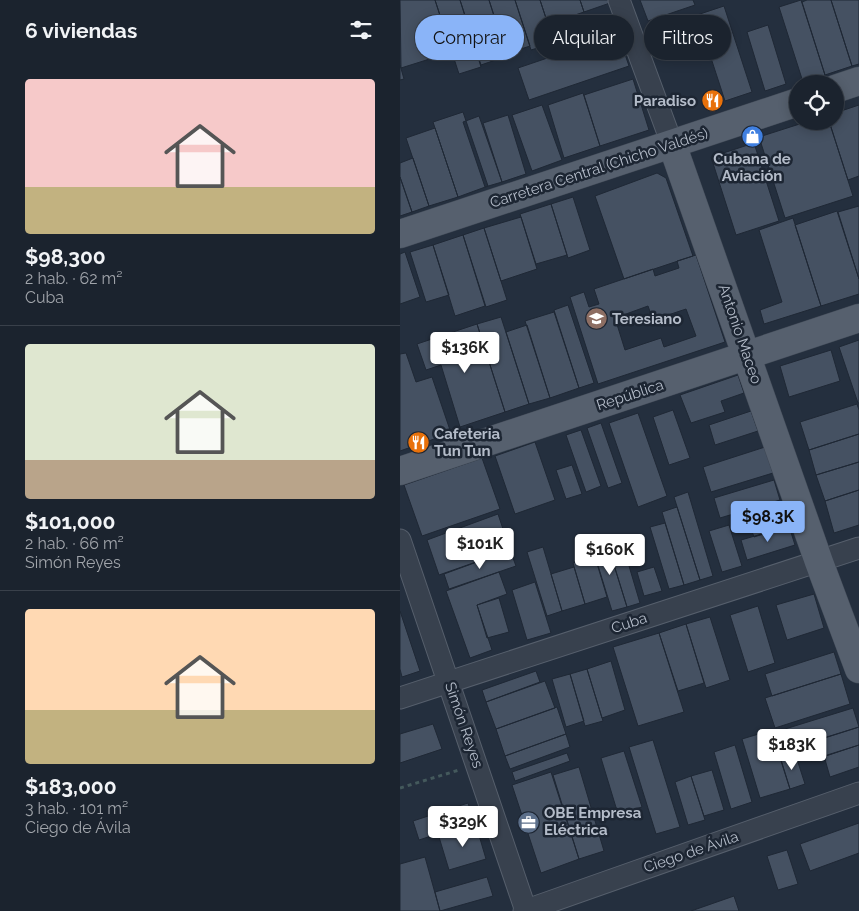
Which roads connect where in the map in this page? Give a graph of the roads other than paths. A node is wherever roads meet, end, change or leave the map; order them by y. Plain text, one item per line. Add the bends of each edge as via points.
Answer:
1 (620, 0) edge
2 (859, 81) edge
3 (844, 86) edge
4 (789, 105) edge
5 (672, 144) junction
6 (400, 234) edge
7 (859, 318) edge
8 (747, 356) junction
9 (400, 471) edge
10 (400, 540) edge
11 (859, 548) edge
12 (819, 562) junction
13 (859, 669) edge
14 (449, 681) junction
15 (400, 698) edge
16 (859, 793) edge
17 (525, 911) edge

1 - 5 street, Antonio Maceo
2 - 3 main road
4 - 5 main road, Carretera Central (Chicho Valdés)
5 - 6 main road, Carretera Central (Chicho Valdés)
5 - 8 main road, Antonio Maceo
7 - 8 main road, República
8 - 9 main road, República
8 - 12 main road, Antonio Maceo
10 - 14 street, Simón Reyes
11 - 12 street, Cuba
12 - 13 main road, Antonio Maceo
12 - 14 street, Cuba
14 - 15 street, Cuba
14 - 17 street, Simón Reyes
16 - 17 street, Ciego de Ávila

